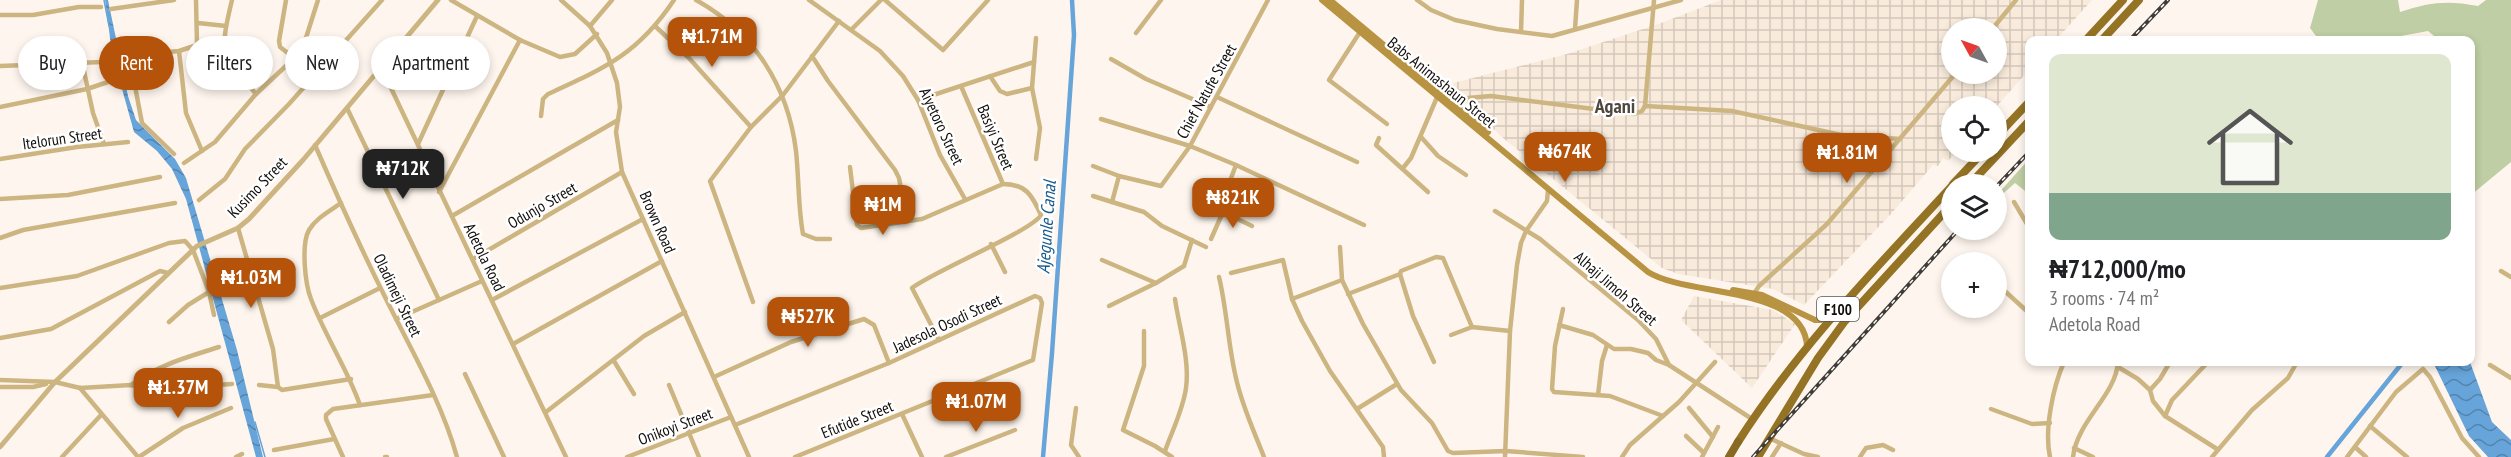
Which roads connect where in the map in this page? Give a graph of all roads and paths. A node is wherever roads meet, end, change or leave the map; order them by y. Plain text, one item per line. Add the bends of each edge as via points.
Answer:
1 (174, 0) edge
2 (196, 0) edge
3 (232, 0) edge
4 (286, 0) edge
5 (318, 0) edge
6 (382, 0) edge
7 (438, 0) edge
8 (451, 0) edge
9 (561, 0) edge
10 (612, 0) edge
11 (674, 0) edge
12 (696, 0) edge
13 (809, 0) edge
14 (883, 0) edge
15 (988, 0) edge
16 (1161, 0) edge
17 (1268, 0) edge
18 (1322, 0) edge
19 (1330, 0) edge
20 (1418, 0) edge
21 (1522, 0) edge
22 (1577, 0) edge
23 (1654, 0) edge
24 (1681, 0) edge
25 (2016, 0) edge
26 (2123, 0) edge
27 (2139, 0) edge
28 (101, 7) dead end
29 (1654, 8) junction
30 (111, 9) dead end
31 (0, 15) edge
32 (477, 16) junction
33 (2001, 18) edge
34 (839, 21) junction
35 (198, 23) junction
36 (225, 26) junction
37 (590, 26) junction
38 (655, 26) junction
39 (1575, 29) junction
40 (851, 30) junction
41 (1359, 32) junction
42 (1521, 32) junction
43 (1136, 33) dead end
44 (597, 34) junction
45 (307, 36) edge
46 (349, 36) edge
47 (407, 36) edge
48 (2090, 36) edge
49 (2106, 36) edge
50 (1036, 38) dead end
51 (520, 40) junction
52 (179, 51) junction
53 (285, 51) edge
54 (812, 56) junction
55 (1111, 59) dead end
56 (1034, 62) junction
57 (611, 64) junction
58 (18, 65) edge
59 (0, 66) edge
60 (285, 67) edge
61 (990, 76) junction
62 (371, 79) edge
63 (1947, 84) edge
64 (99, 85) edge
65 (961, 86) junction
66 (1032, 88) junction
67 (87, 89) joint
68 (80, 90) edge
69 (300, 90) edge
70 (392, 90) edge
71 (1439, 93) junction
72 (256, 94) junction
73 (783, 94) junction
74 (1217, 97) junction
75 (918, 100) junction
76 (1645, 106) junction
77 (2025, 106) edge
78 (0, 107) edge
79 (1211, 107) junction
80 (1459, 107) junction
81 (347, 108) junction
82 (541, 116) dead end
83 (1101, 119) dead end
84 (618, 120) junction
85 (1387, 124) dead end
86 (2007, 125) edge
87 (2025, 125) edge
88 (751, 128) junction
89 (1421, 137) junction
90 (1379, 138) dead end
91 (1900, 139) junction
92 (128, 142) dead end
93 (104, 144) junction
94 (418, 144) junction
95 (315, 145) junction
96 (1190, 146) junction
97 (202, 151) junction
98 (174, 154) dead end
99 (0, 159) edge
100 (1036, 159) dead end
101 (1357, 162) dead end
102 (1974, 162) edge
103 (184, 163) dead end
104 (1236, 165) junction
105 (1093, 166) dead end
106 (850, 167) dead end
107 (1403, 168) junction
108 (622, 172) junction
109 (1962, 174) edge
110 (1979, 174) edge
111 (1466, 175) dead end
112 (1119, 176) junction
113 (160, 177) dead end
114 (1003, 184) junction
115 (1548, 189) junction
116 (439, 192) junction
117 (1428, 192) dead end
118 (1093, 196) dead end
119 (1941, 197) edge
120 (965, 199) junction
121 (1559, 199) junction
122 (0, 200) edge
123 (199, 200) dead end
124 (1547, 201) junction
125 (1112, 202) junction
126 (2014, 202) dead end
127 (175, 203) dead end
128 (341, 203) junction
129 (1495, 211) dead end
130 (1223, 212) junction
131 (452, 216) junction
132 (1941, 216) edge
133 (643, 219) junction
134 (907, 220) junction
135 (2025, 221) edge
136 (1364, 225) dead end
137 (1252, 226) dead end
138 (238, 228) junction
139 (1526, 231) junction
140 (0, 238) edge
141 (830, 239) dead end
142 (1211, 239) dead end
143 (1192, 240) junction
144 (1612, 240) junction
145 (991, 244) junction
146 (1206, 247) dead end
147 (1340, 247) dead end
148 (195, 248) junction
149 (473, 259) junction
150 (1102, 260) dead end
151 (662, 261) junction
152 (2501, 271) dead end
153 (1005, 272) dead end
154 (168, 273) junction
155 (1231, 273) dead end
156 (1400, 274) junction
157 (1219, 277) dead end
158 (2511, 277) edge
159 (1342, 280) junction
160 (482, 281) junction
161 (1156, 283) junction
162 (0, 288) edge
163 (380, 288) junction
164 (208, 292) junction
165 (2007, 293) edge
166 (1348, 294) junction
167 (1753, 295) junction
168 (1175, 299) dead end
169 (1292, 299) junction
170 (439, 300) junction
171 (492, 300) junction
172 (753, 302) dead end
173 (1109, 306) dead end
174 (1563, 309) dead end
175 (2025, 309) edge
176 (685, 312) junction
177 (214, 315) dead end
178 (1831, 316) junction
179 (320, 318) junction
180 (396, 319) junction
181 (169, 322) dead end
182 (1559, 325) junction
183 (1472, 327) junction
184 (1144, 331) dead end
185 (1510, 331) junction
186 (1451, 335) dead end
187 (0, 338) edge
188 (939, 340) junction
189 (513, 344) junction
190 (1607, 345) junction
191 (219, 347) dead end
192 (1807, 347) junction
193 (614, 361) junction
194 (1029, 362) joint
195 (1434, 362) dead end
196 (1715, 362) dead end
197 (889, 363) junction
198 (1669, 365) junction
199 (2490, 365) dead end
200 (2063, 366) edge
201 (2117, 366) edge
202 (2121, 366) edge
203 (2168, 366) edge
204 (2204, 366) edge
205 (2295, 366) edge
206 (465, 374) dead end
207 (714, 377) junction
208 (2511, 378) edge
209 (0, 380) edge
210 (351, 380) junction
211 (55, 382) junction
212 (232, 384) dead end
213 (259, 384) dead end
214 (1397, 384) junction
215 (1696, 384) junction
216 (131, 385) junction
217 (669, 385) dead end
218 (0, 387) edge
219 (278, 387) junction
220 (80, 388) junction
221 (2150, 390) junction
222 (634, 394) dead end
223 (433, 395) junction
224 (1598, 395) junction
225 (360, 405) junction
226 (231, 408) dead end
227 (1076, 408) dead end
228 (1689, 408) dead end
229 (1357, 409) junction
230 (1990, 409) dead end
231 (546, 412) junction
232 (902, 414) junction
233 (101, 415) junction
234 (1663, 416) junction
235 (2165, 416) junction
236 (731, 417) junction
237 (1752, 419) junction
238 (2050, 423) junction
239 (735, 425) junction
240 (2370, 426) junction
241 (1718, 427) dead end
242 (1015, 430) dead end
243 (688, 434) junction
244 (1686, 436) dead end
245 (1713, 437) junction
246 (1769, 438) junction
247 (334, 439) junction
248 (1738, 442) joint
249 (1781, 443) junction
250 (0, 447) edge
251 (2355, 447) junction
252 (2074, 448) junction
253 (2217, 449) junction
254 (274, 450) dead end
255 (1893, 450) dead end
256 (1506, 451) junction
257 (1165, 452) junction
258 (242, 454) dead end
259 (636, 455) edge
260 (1703, 455) edge
261 (62, 457) edge
262 (139, 457) edge
263 (236, 457) edge
264 (343, 457) edge
265 (457, 457) edge
266 (504, 457) edge
267 (566, 457) edge
268 (627, 457) edge
269 (699, 457) edge
270 (749, 457) edge
271 (795, 457) edge
272 (922, 457) edge
273 (946, 457) edge
274 (1079, 457) edge
275 (1172, 457) edge
276 (1264, 457) edge
277 (1384, 457) edge
278 (1505, 457) edge
279 (1583, 457) edge
280 (1622, 457) edge
281 (1729, 457) edge
282 (1758, 457) edge
283 (1772, 457) edge
284 (1818, 457) edge
285 (1860, 457) edge
286 (2050, 457) edge
287 (2073, 457) edge
288 (2093, 457) edge
289 (2212, 457) edge
290 (2348, 457) edge
291 (2366, 457) edge
292 (2407, 457) edge
293 (2479, 457) edge

1 - 30 street
2 - 35 street
3 - 36 street
4 - 53 street via 279,41
5 - 45 street
6 - 46 street
7 - 47 street, Kusimo Street
8 - 32 street
9 - 37 street, Brown Road
10 - 37 street
11 - 38 street
12 - 73 street via 740,31
13 - 34 street, Aiyetoro Street
14 - 15 street via 946,50
14 - 40 street
16 - 43 street
17 - 74 street, Chief Natufe Street
18 - 41 main road, Babs Animashaun Street
19 - 71 main road, Babs Animashaun Street
20 - 42 street via 1446,17
21 - 42 street
22 - 39 street
23 - 29 street
24 - 29 street
25 - 33 street
26 - 48 highway
27 - 49 highway
28 - 31 street
29 - 39 street
29 - 76 street
32 - 51 street
32 - 94 street
34 - 40 street, Aiyetoro Street
34 - 54 street
35 - 36 street
35 - 52 street via 197,45
36 - 72 street via 228,61
37 - 44 street, Brown Road
38 - 57 street via 640,43
38 - 88 street
39 - 42 street via 1552,36
40 - 75 street, Aiyetoro Street via 891,60
41 - 71 main road, Babs Animashaun Street
41 - 85 street via 1329,80
44 - 51 street via 575,54 563,58
44 - 57 street, Brown Road
50 - 56 street
51 - 116 street
52 - 97 street via 186,113
52 - 98 street via 135,55 130,60 142,123
54 - 73 street
54 - 134 street via 895,170
55 - 79 street
56 - 61 street
56 - 66 street
57 - 82 street via 548,94 543,99
57 - 84 street, Brown Road via 620,107
58 - 59 street
60 - 72 street
61 - 65 street
61 - 66 street via 1000,91 1007,94
62 - 81 street, Kusimo Street
63 - 91 street
64 - 67 street
65 - 75 street
65 - 114 street, Basiyi Street
66 - 100 street via 1040,128
67 - 93 street
68 - 78 street
69 - 123 street via 245,149 225,179
70 - 94 street, Adetola Road
71 - 80 main road, Babs Animashaun Street
71 - 89 street
71 - 115 main road, Babs Animashaun Street
72 - 97 street via 215,142
73 - 88 street
73 - 141 street via 796,152 803,234
74 - 79 street, Chief Natufe Street
74 - 101 street
75 - 120 street, Aiyetoro Street via 940,155
76 - 80 street via 1634,114 1491,96 1468,98
76 - 91 street via 1732,111 1841,135
77 - 86 highway
79 - 96 street, Chief Natufe Street
80 - 144 main road, Babs Animashaun Street
81 - 95 street, Kusimo Street
81 - 170 street
83 - 96 street
84 - 108 street, Brown Road
84 - 131 street
87 - 110 highway
88 - 172 street via 710,181
89 - 107 street
89 - 111 street via 1438,156
90 - 107 street via 1376,146
91 - 167 street via 1819,232
92 - 93 street, Itelorun Street
93 - 99 street, Itelorun Street
94 - 116 street, Adetola Road
95 - 128 street, Oladimeji Street
95 - 138 street, Kusimo Street
96 - 104 street
96 - 112 street, Chief Natufe Street via 1161,186
97 - 103 street
102 - 109 highway, F100
104 - 130 street
104 - 136 street
105 - 112 street
106 - 134 street via 859,227
107 - 117 street
108 - 133 street, Brown Road
108 - 149 street, Odunjo Street
112 - 125 street
113 - 122 street via 68,195
114 - 120 street
114 - 145 street, Basiyi Street via 1017,184 1031,196 1040,217
115 - 121 main road, Babs Animashaun Street
115 - 124 street
116 - 131 street, Adetola Road
118 - 125 street
119 - 178 highway, F100
120 - 134 street via 937,214
121 - 124 street
121 - 144 main road, Babs Animashaun Street
124 - 139 street
125 - 143 street via 1144,212 1162,226
126 - 135 street
127 - 140 street via 23,230
128 - 163 street, Oladimeji Street
128 - 179 street via 314,224 306,236 310,298
129 - 139 street, Alhaji Jimoh Street
130 - 137 street
130 - 142 street
131 - 149 street, Adetola Road
132 - 246 highway, F100 via 1845,321
133 - 151 street, Brown Road
133 - 171 street
138 - 148 street, Kusimo Street
138 - 219 street via 273,349
139 - 185 street via 1517,265
139 - 198 street, Alhaji Jimoh Street via 1638,320 1656,339
143 - 146 street
143 - 161 street via 1184,266
144 - 167 main road, Babs Animashaun Street via 1659,278
145 - 153 street
145 - 188 street via 912,288
147 - 159 street
148 - 154 street, Kusimo Street
148 - 162 street via 185,241 169,243 77,276
148 - 164 street
149 - 160 street, Adetola Road
150 - 161 street
151 - 176 street, Brown Road
151 - 189 street
152 - 158 street
154 - 187 street via 160,271 51,329
154 - 211 street, Kusimo Street
155 - 169 street via 1283,260
156 - 166 street
156 - 183 street via 1436,257 1443,258
156 - 195 street via 1413,316
157 - 276 street via 1236,378
159 - 166 street
159 - 169 street
160 - 170 street
160 - 171 street, Adetola Road
161 - 173 street
163 - 179 street
163 - 180 street, Oladimeji Street
164 - 177 street
164 - 181 street
165 - 175 street
166 - 214 street
167 - 178 main road, Babs Animashaun Street via 1815,320
167 - 192 main road, Babs Animashaun Street via 1798,320
168 - 257 street via 1186,388
169 - 229 street via 1330,371
170 - 180 street
171 - 189 street, Adetola Road
174 - 182 street
176 - 193 street via 644,336
176 - 207 street, Brown Road
178 - 192 highway, F100
179 - 210 street
180 - 223 street, Oladimeji Street
182 - 190 street via 1593,335
182 - 224 street via 1552,388 1558,394
183 - 185 street
183 - 186 street
184 - 257 street via 1144,366 1123,430
185 - 256 street
188 - 194 street, Jadesola Osodi Street via 1035,296 1042,303 1035,357
188 - 197 street, Jadesola Osodi Street
189 - 231 street, Adetola Road
190 - 198 street via 1640,350
190 - 224 street
191 - 216 street via 173,361
192 - 237 highway, F100
193 - 222 street
193 - 231 street
194 - 232 street, Efutide Street
196 - 215 street
197 - 207 street via 874,325 864,320 791,342
197 - 239 street, Jadesola Osodi Street
198 - 215 street, Alhaji Jimoh Street
199 - 208 street
200 - 238 street via 2052,396
201 - 252 street
202 - 221 street
203 - 221 street
204 - 235 street via 2172,400
205 - 253 street via 2288,378
206 - 266 street
207 - 236 street, Brown Road
209 - 211 street
210 - 219 street via 282,390
210 - 225 street
211 - 218 street
211 - 220 street
211 - 250 street, Kusimo Street
212 - 216 street via 148,389
213 - 219 street
214 - 229 street
214 - 256 street via 1432,423 1450,452
215 - 234 street
215 - 237 street, Alhaji Jimoh Street
216 - 220 street
217 - 243 street
220 - 233 street
221 - 235 street
223 - 225 street
223 - 265 street, Oladimeji Street
224 - 234 street
225 - 247 street via 337,407 326,415
226 - 262 street via 183,428
227 - 274 street via 1071,445
228 - 245 street
229 - 277 street via 1383,447
230 - 238 street via 2032,424
231 - 267 street, Adetola Road
232 - 271 street, Efutide Street
232 - 272 street
233 - 261 street
233 - 262 street
234 - 280 street
235 - 253 street
236 - 239 street, Brown Road
236 - 243 street, Onikoyi Street
237 - 248 highway, F100
238 - 286 street
239 - 270 street, Brown Road
240 - 251 street
240 - 292 street
240 - 293 street via 2396,392 2423,369 2462,438
241 - 245 street
242 - 273 street
243 - 259 street, Onikoyi Street
243 - 269 street
244 - 260 street
245 - 260 street
246 - 249 street
246 - 282 highway, F100
247 - 254 street
247 - 264 street
248 - 281 highway, F100
249 - 283 street
249 - 284 street
251 - 290 street
251 - 291 street
252 - 287 street
252 - 288 street
253 - 289 street
255 - 285 street via 1883,445 1866,448
256 - 278 street
256 - 279 street
257 - 275 street
258 - 263 street
259 - 268 street, Onikoyi Street

